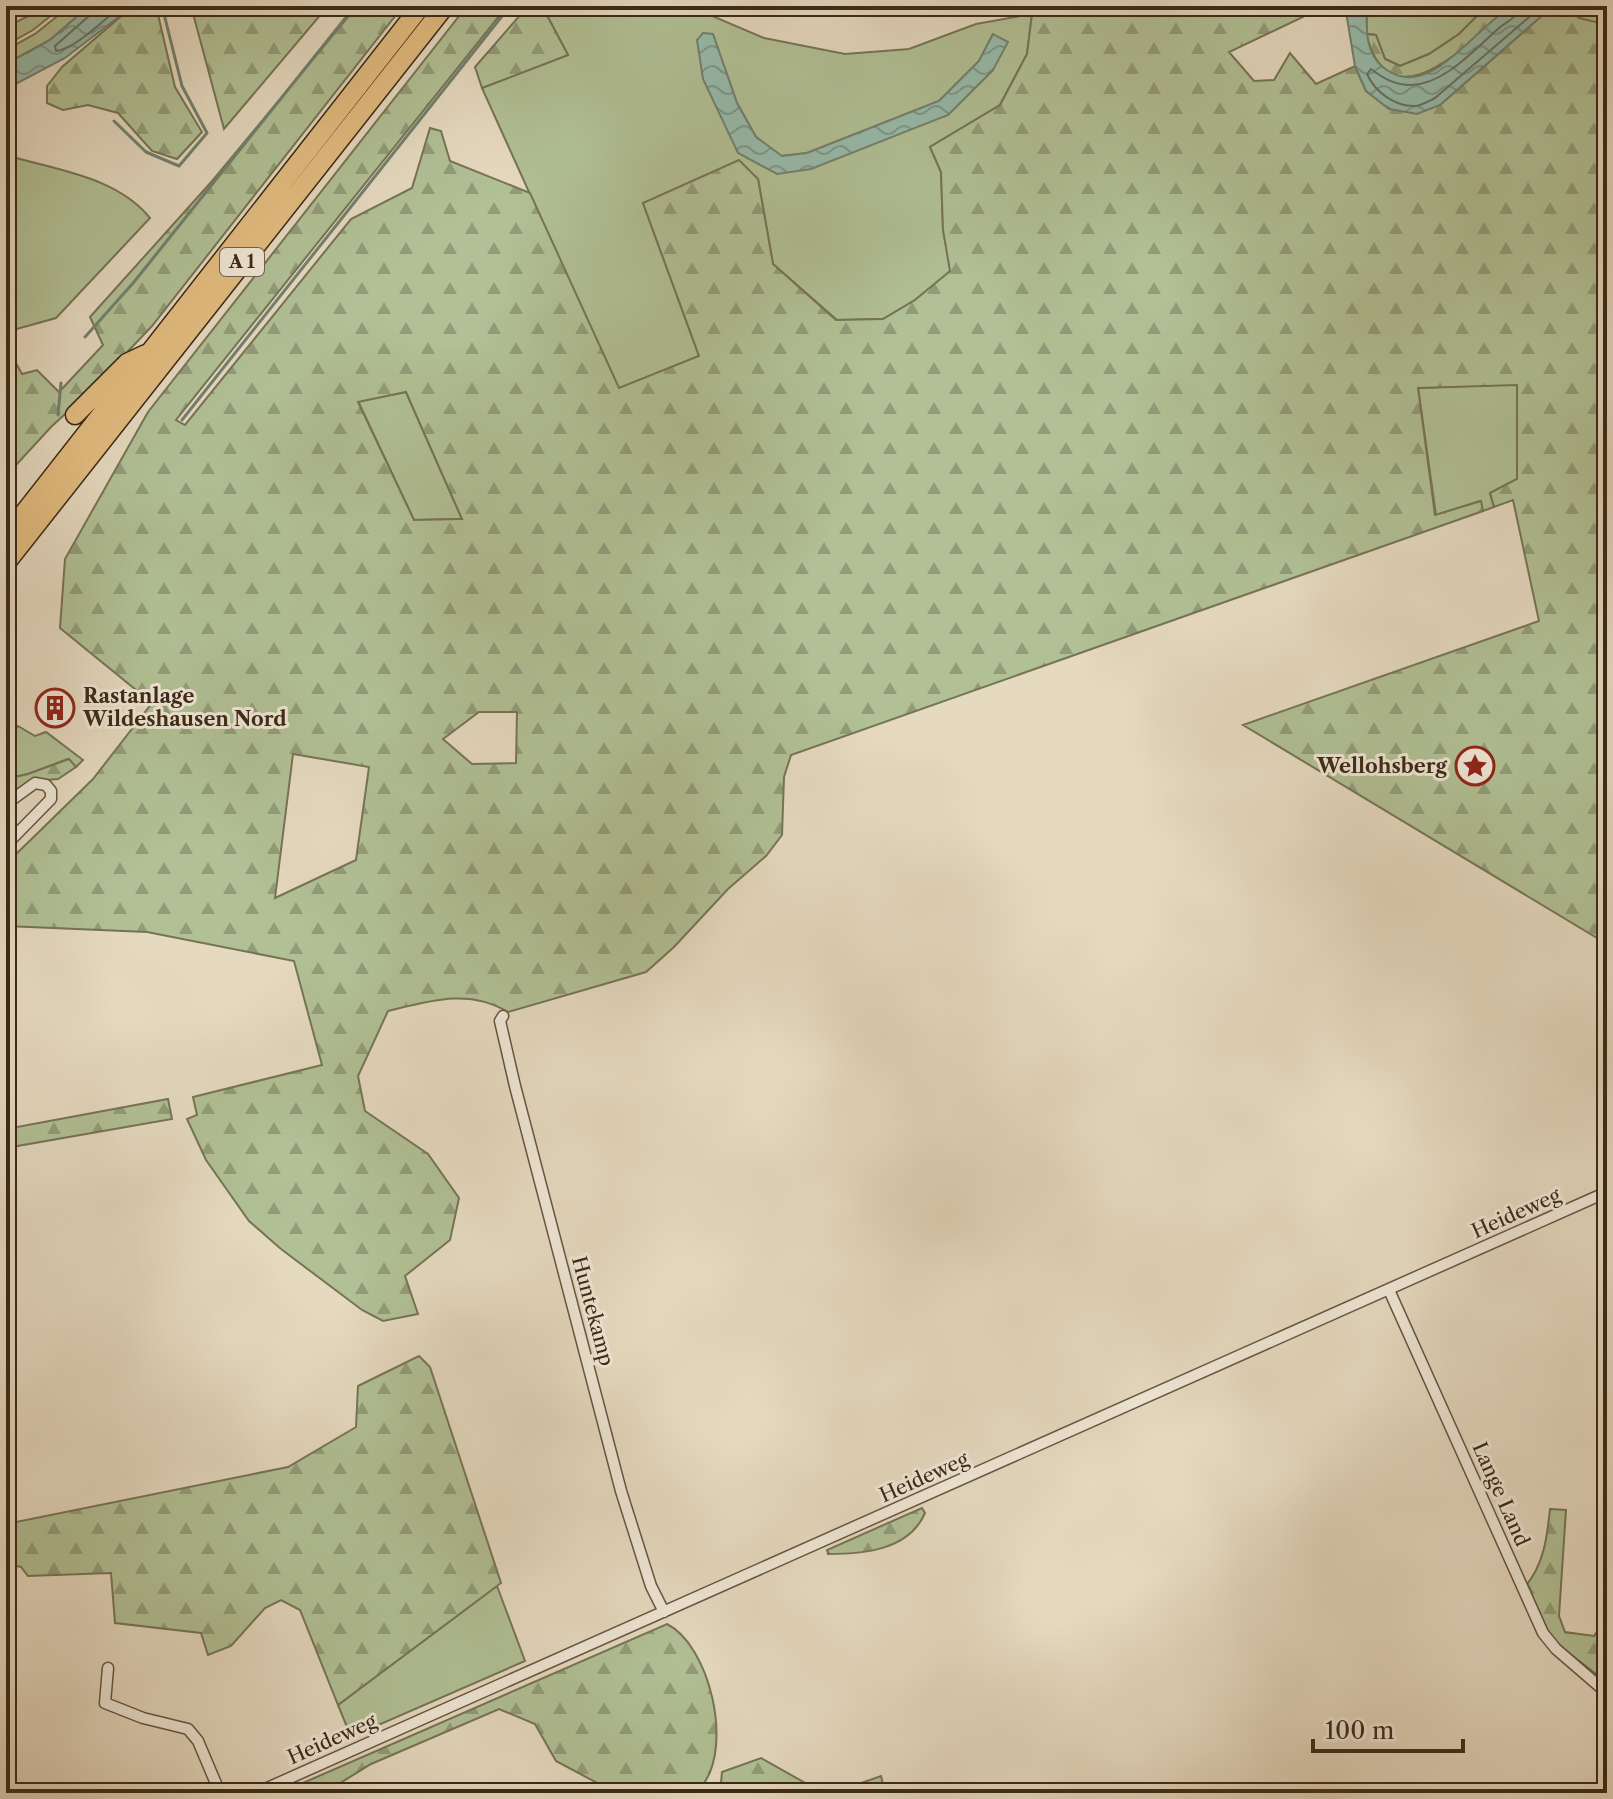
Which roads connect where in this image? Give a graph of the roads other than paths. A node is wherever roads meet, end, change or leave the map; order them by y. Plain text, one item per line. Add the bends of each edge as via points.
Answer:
1 (421, 6) edge
2 (445, 6) edge
3 (152, 351) junction
4 (75, 415) dead end
5 (6, 536) edge
6 (6, 563) edge
7 (6, 804) edge
8 (6, 845) edge
9 (503, 1016) dead end
10 (1607, 1192) edge
11 (1389, 1290) junction
12 (664, 1612) junction
13 (108, 1668) dead end
14 (1607, 1693) edge
15 (6, 1789) edge
16 (23, 1793) edge
17 (220, 1793) edge
18 (256, 1793) edge

1 - 3 highway, A 1
2 - 6 highway, A 1
3 - 4 highway via 127,363
3 - 5 highway, A 1
7 - 8 street via 35,783 51,791 51,799
9 - 12 street, Huntekamp via 515,1086 621,1491
10 - 11 street, Heideweg
11 - 12 street, Heideweg
11 - 14 street, Lange Land via 1543,1633
12 - 18 street, Heideweg
13 - 17 street via 105,1703 188,1729
15 - 16 main road

